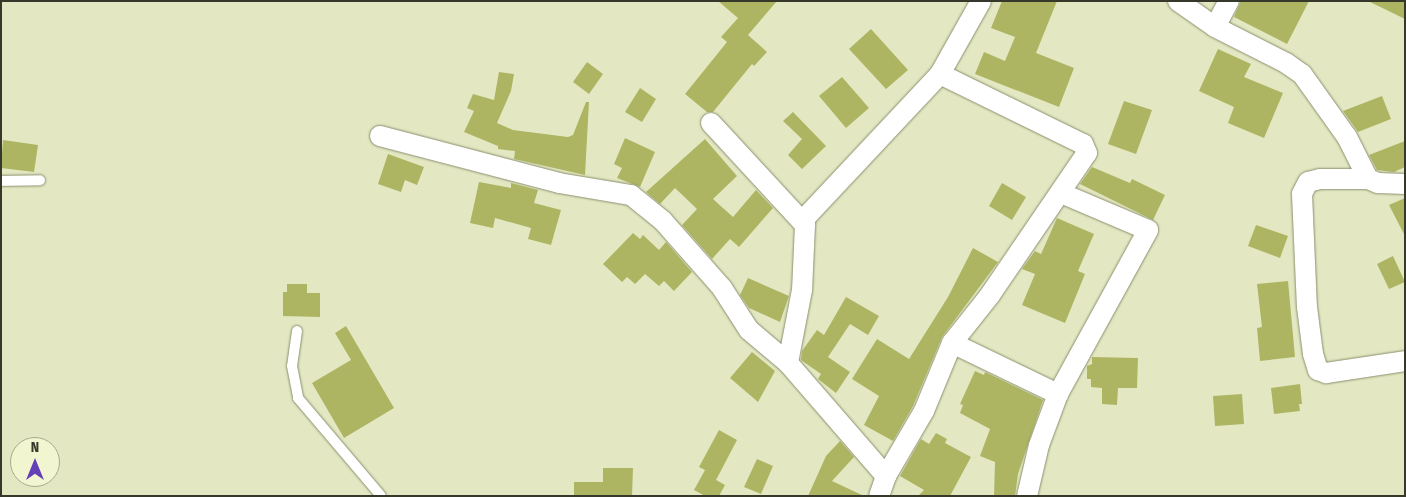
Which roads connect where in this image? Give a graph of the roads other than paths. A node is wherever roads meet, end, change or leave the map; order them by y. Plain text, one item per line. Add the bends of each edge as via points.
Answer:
1 (981, 1) edge
2 (1178, 1) edge
3 (1230, 1) edge
4 (1215, 27) junction
5 (940, 74) junction
6 (711, 123) dead end
7 (380, 136) dead end
8 (1368, 179) junction
9 (40, 180) dead end
10 (1, 181) edge
11 (1405, 184) edge
12 (1061, 193) junction
13 (802, 220) junction
14 (297, 331) dead end
15 (952, 343) junction
16 (1405, 362) edge
17 (788, 363) junction
18 (1058, 394) junction
19 (886, 476) junction
20 (380, 496) edge
21 (879, 496) edge
22 (1027, 496) edge

1 - 5 street
2 - 4 street
3 - 4 street
4 - 8 street via 1302,74 1347,137
5 - 12 street via 1084,144 1084,159
5 - 13 street
6 - 13 street
7 - 17 street via 559,183 631,195 663,221 722,288 749,330
8 - 11 street via 1378,183
8 - 16 street via 1320,179 1308,182 1302,194 1307,307 1313,354 1318,370 1326,373
9 - 10 lane
12 - 15 street
12 - 18 street via 1148,230
13 - 17 street via 806,235 802,290
14 - 20 lane via 292,366 298,398
15 - 18 street
15 - 19 street via 924,411
17 - 19 street
18 - 22 street via 1039,445
19 - 21 street

